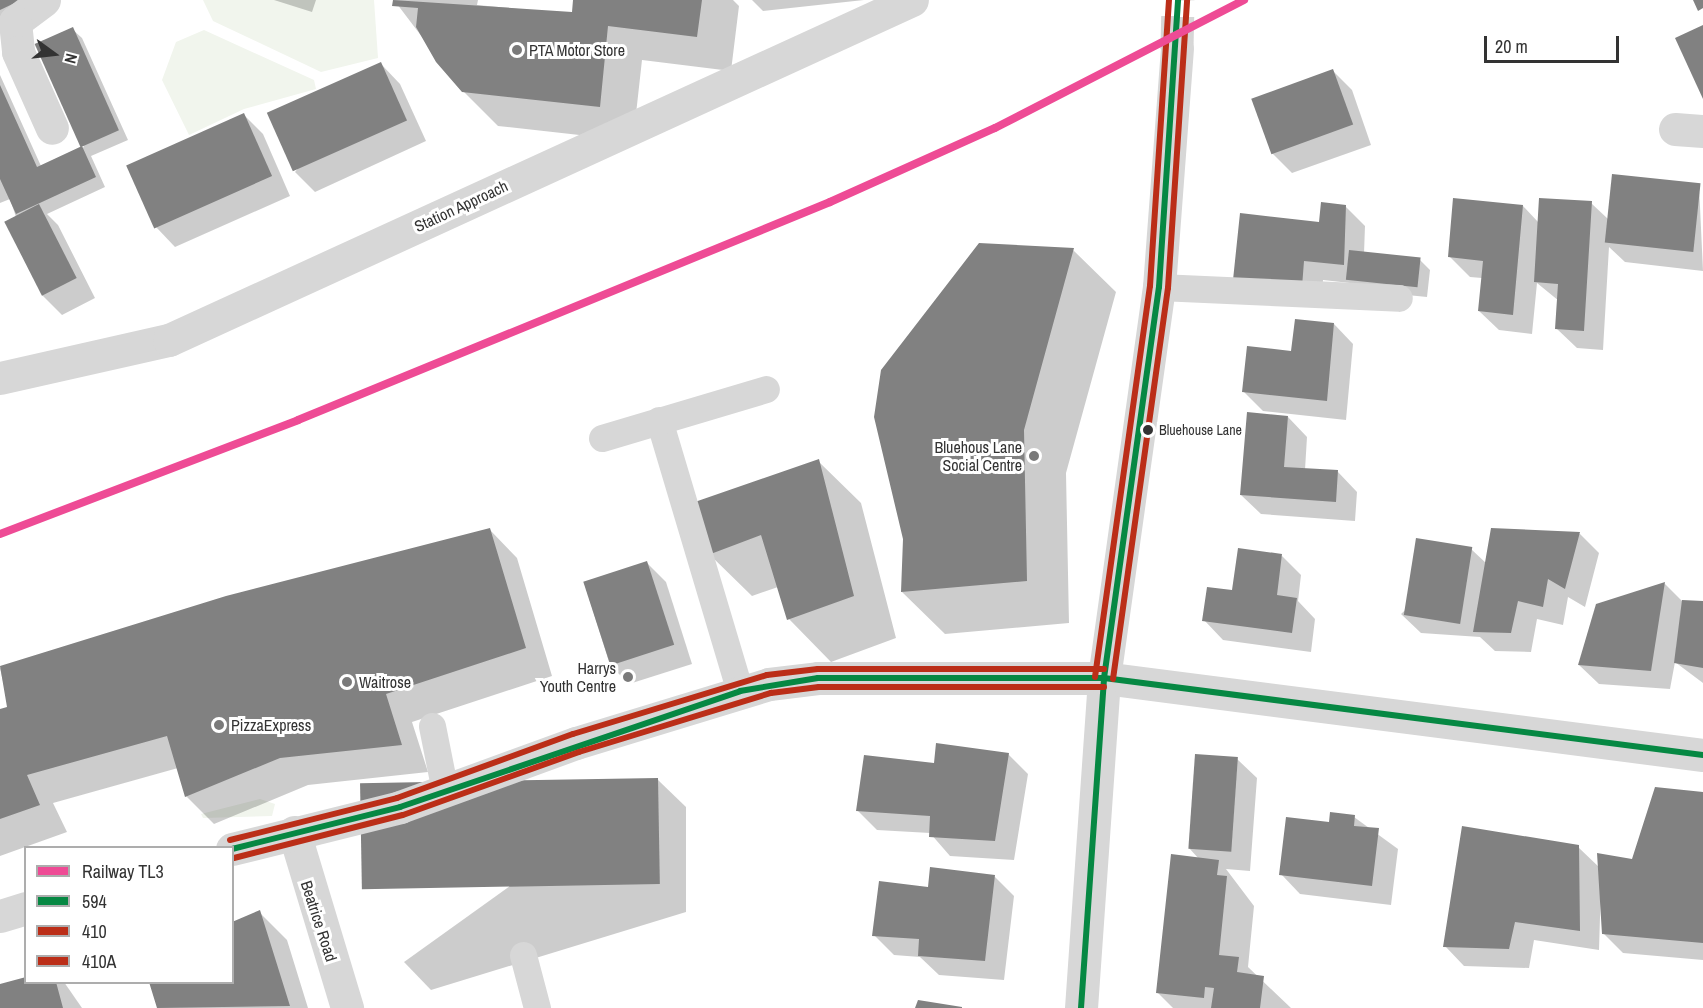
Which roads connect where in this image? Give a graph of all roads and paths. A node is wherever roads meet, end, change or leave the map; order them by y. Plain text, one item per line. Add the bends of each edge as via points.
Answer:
1 (44, 0) edge
2 (912, 0) edge
3 (1177, 49) tunnel mouth
4 (52, 128) dead end
5 (1159, 287) junction
6 (1399, 298) dead end
7 (0, 378) edge
8 (766, 389) dead end
9 (659, 420) junction
10 (602, 438) dead end
11 (1104, 678) junction
12 (740, 691) junction
13 (432, 726) dead end
14 (1703, 754) edge
15 (445, 791) junction
16 (294, 832) junction
17 (234, 848) edge
18 (24, 909) edge
19 (0, 916) edge
20 (523, 956) dead end
21 (347, 1008) edge
22 (537, 1008) edge
23 (1081, 1008) edge

1 - 4 street via 15,22 18,52
2 - 7 street, Station Approach via 169,340
3 - 5 street
5 - 6 lane
5 - 11 street
8 - 9 lane
9 - 10 lane
9 - 12 lane
11 - 12 street via 818,678
11 - 14 street
11 - 23 street
12 - 15 street
13 - 15 lane
15 - 16 street
16 - 17 street
16 - 21 street, Beatrice Road
18 - 19 street
20 - 22 lane

